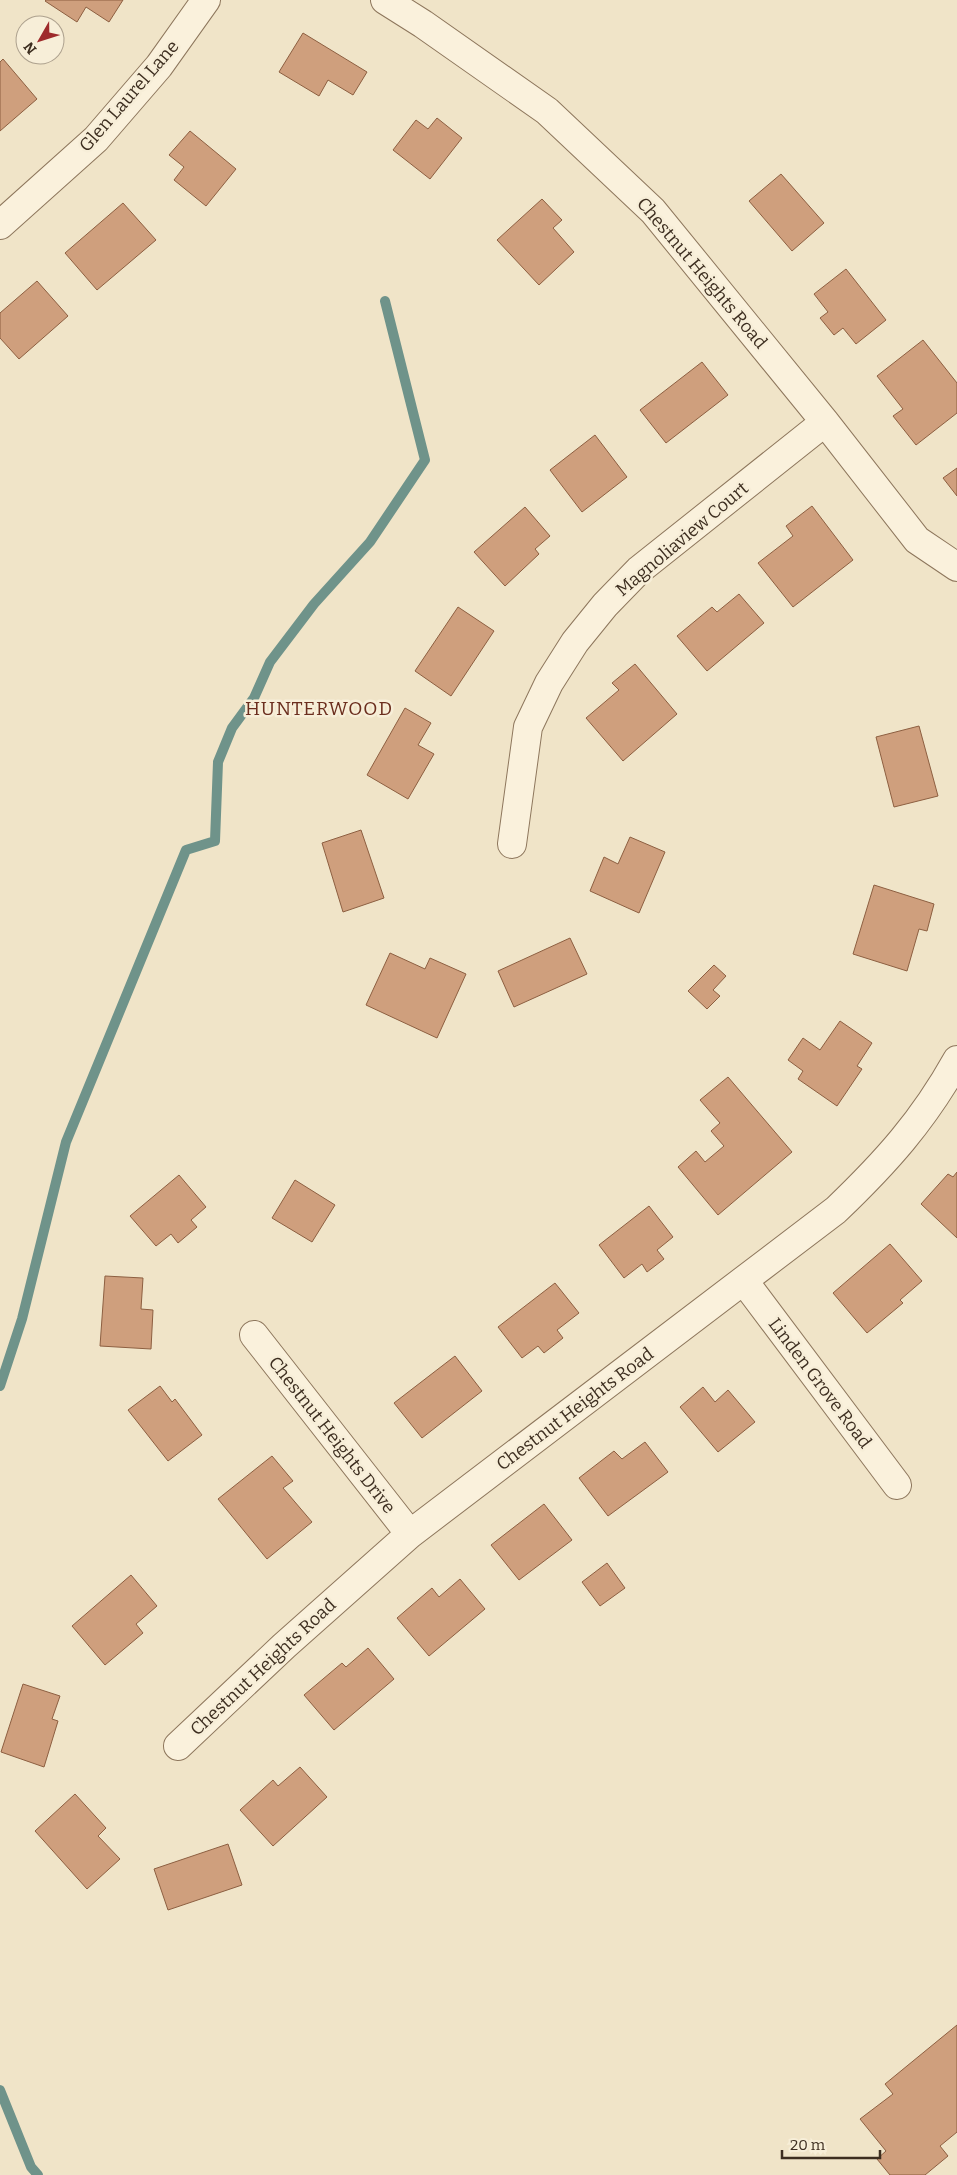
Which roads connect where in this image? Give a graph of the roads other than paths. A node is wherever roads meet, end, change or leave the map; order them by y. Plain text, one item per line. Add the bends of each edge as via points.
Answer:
1 (206, 0) edge
2 (385, 0) edge
3 (0, 225) edge
4 (825, 422) junction
5 (957, 567) edge
6 (512, 844) dead end
7 (957, 1060) edge
8 (744, 1282) junction
9 (254, 1335) dead end
10 (897, 1484) dead end
11 (410, 1534) junction
12 (178, 1746) dead end

1 - 3 street, Glen Laurel Lane via 159,66 96,139
2 - 4 street, Chestnut Heights Road via 547,111 653,211
4 - 5 street, Chestnut Heights Road via 917,540
4 - 6 street, Magnoliaview Court via 639,570 605,604 575,642 528,727
7 - 8 street, Chestnut Heights Road via 914,1127 878,1170 836,1210
8 - 10 street, Linden Grove Road
8 - 11 street, Chestnut Heights Road
9 - 11 street, Chestnut Heights Drive
11 - 12 street, Chestnut Heights Road

